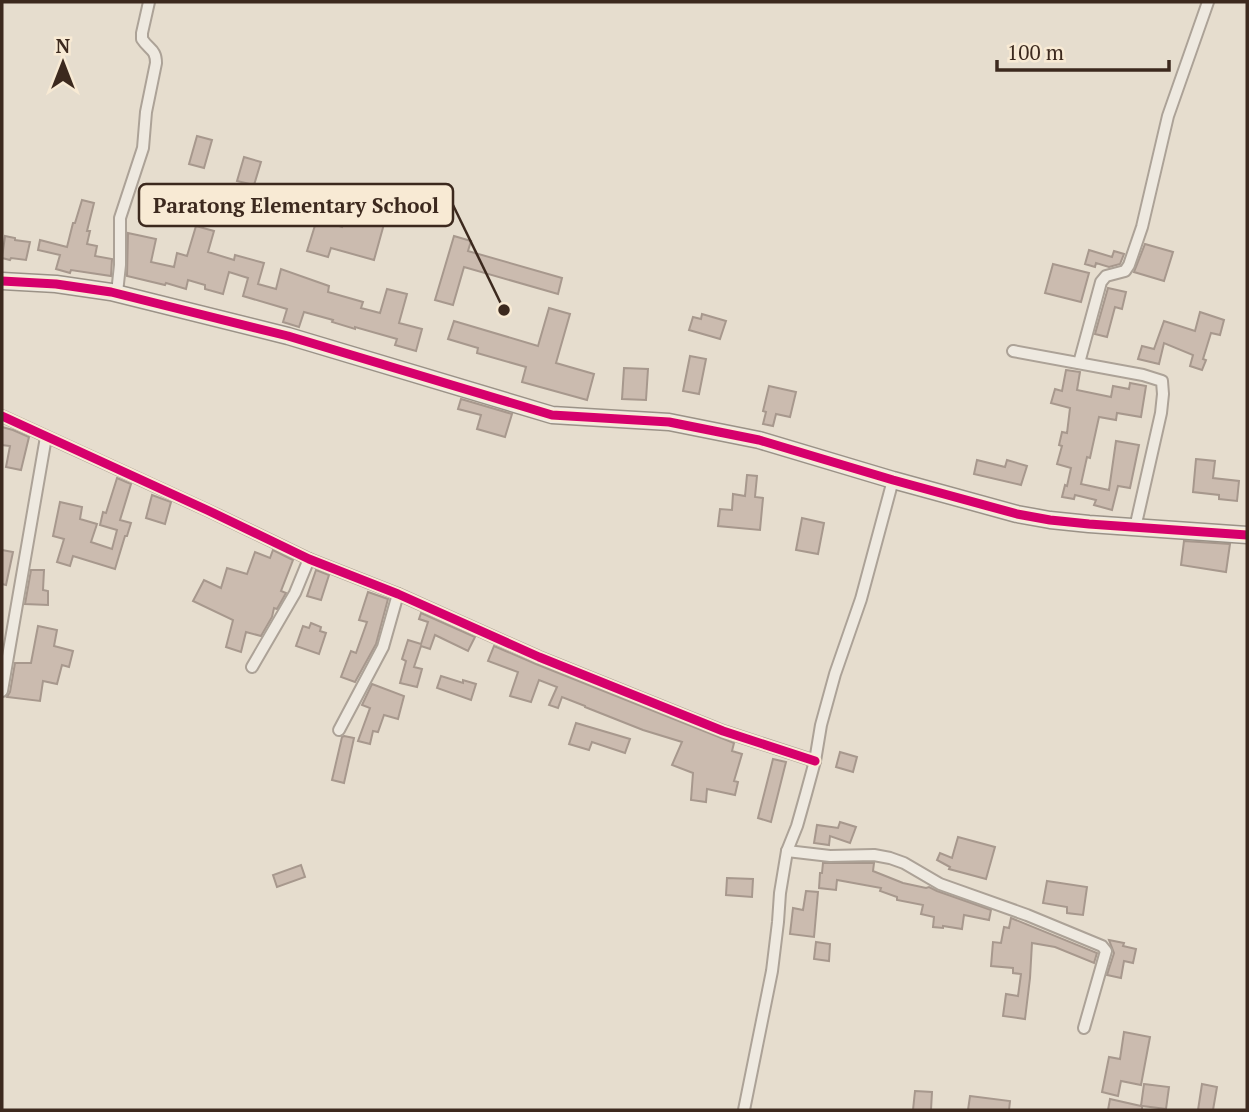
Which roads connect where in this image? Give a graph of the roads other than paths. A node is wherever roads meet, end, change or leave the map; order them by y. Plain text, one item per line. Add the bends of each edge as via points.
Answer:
1 (149, 2) edge
2 (1208, 2) edge
3 (2, 281) edge
4 (117, 293) junction
5 (1013, 351) dead end
6 (1079, 363) junction
7 (2, 416) edge
8 (46, 437) junction
9 (893, 480) junction
10 (1135, 528) junction
11 (1247, 535) edge
12 (309, 558) junction
13 (398, 594) junction
14 (252, 667) dead end
15 (2, 691) edge
16 (339, 730) dead end
17 (815, 761) junction
18 (787, 851) junction
19 (1084, 1028) dead end
20 (744, 1110) edge

1 - 4 street via 142,39 156,55 156,63 143,148 120,218
2 - 6 street via 1168,116 1129,265 1101,282
3 - 4 street
4 - 9 street via 288,336 552,415 669,422 759,440
5 - 6 street
6 - 10 street via 1162,381 1161,412
7 - 8 street
8 - 12 street
8 - 15 street
9 - 10 street via 1017,514
9 - 17 street via 835,674
10 - 11 street
12 - 13 street
12 - 14 street via 291,601
13 - 16 street via 383,648
13 - 17 street via 723,731
17 - 18 street
18 - 19 street via 890,858 940,884 1102,946 1105,951
18 - 20 street via 772,971

